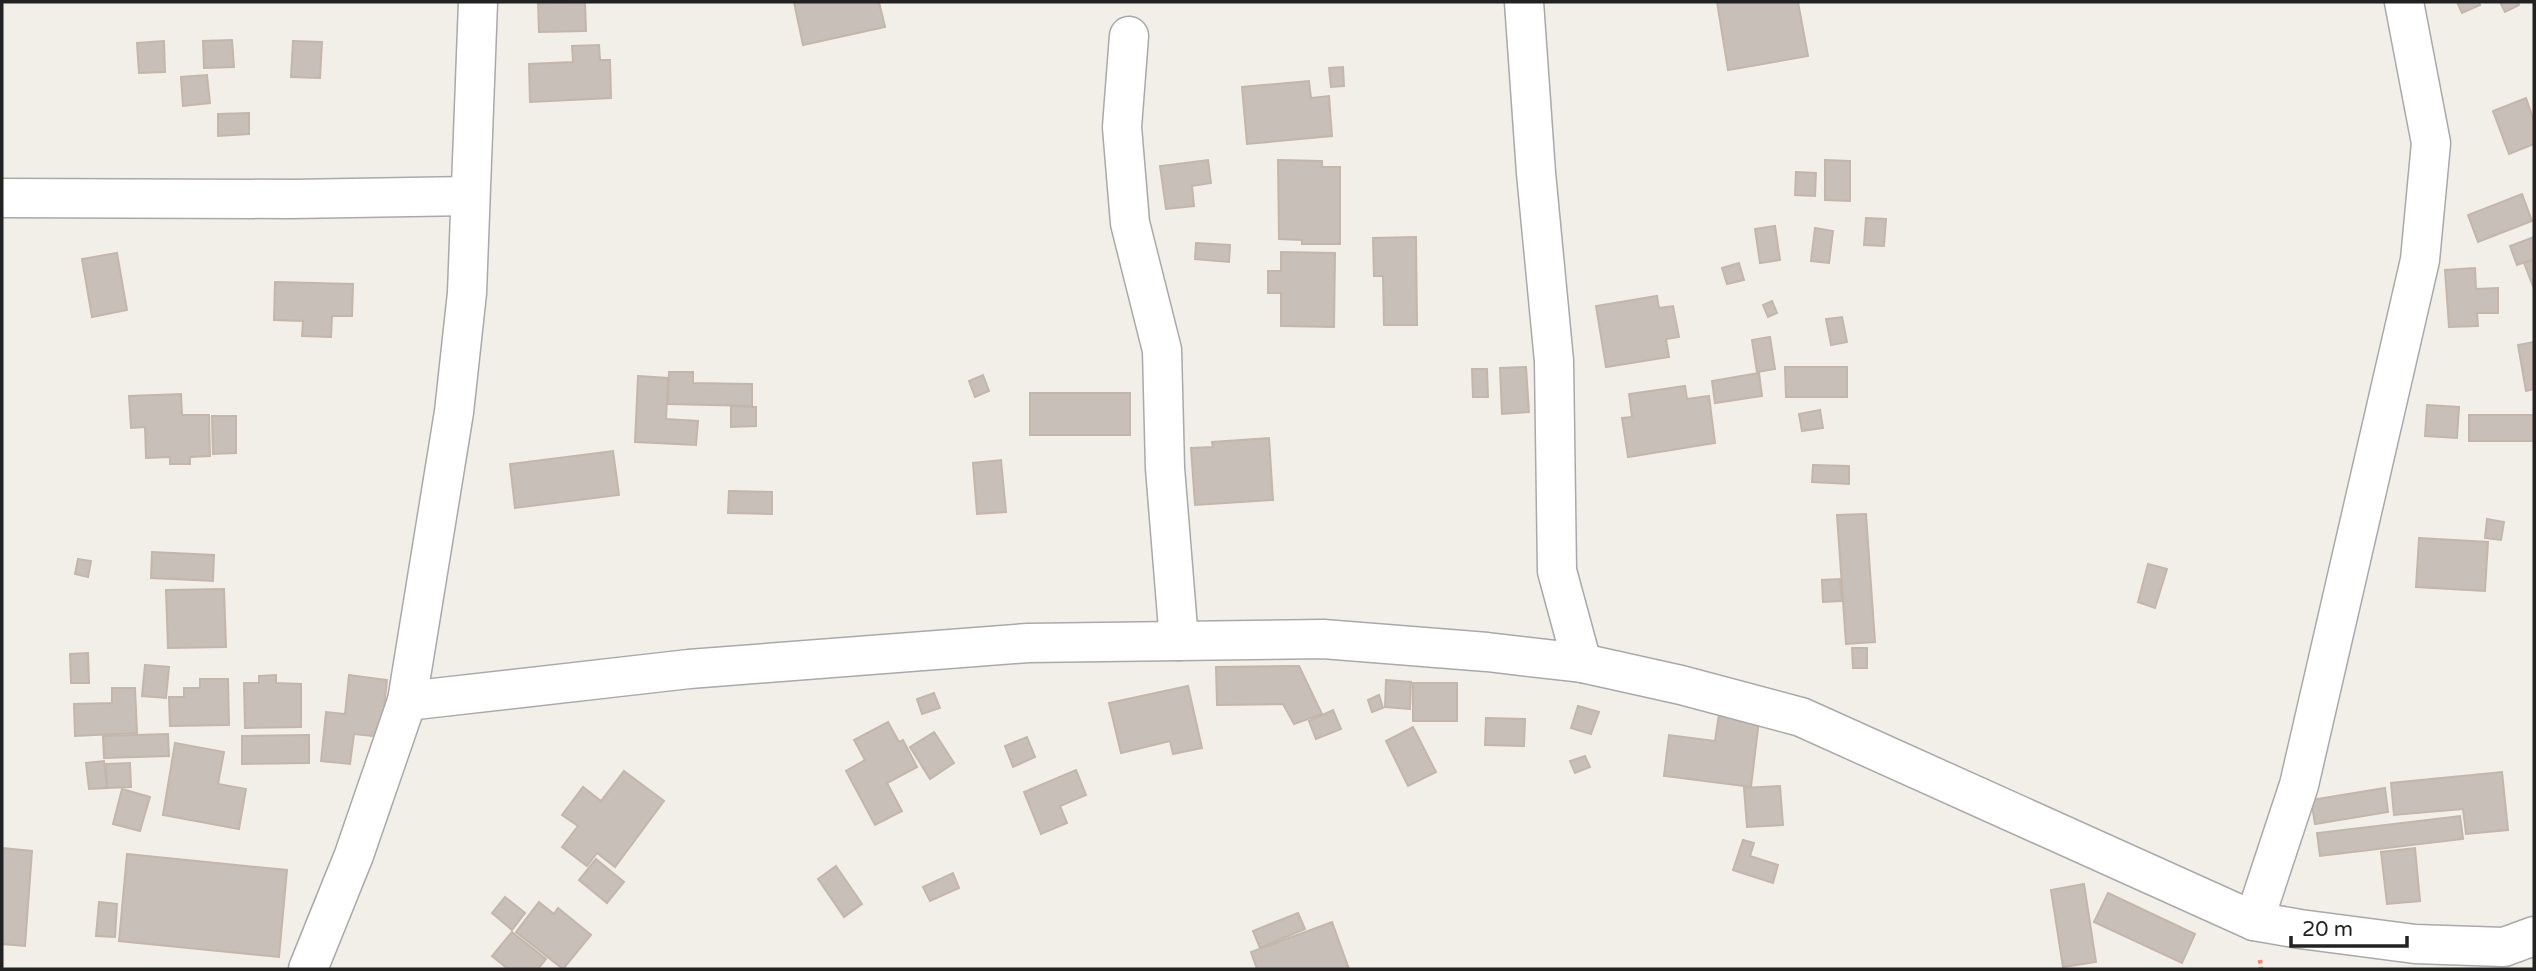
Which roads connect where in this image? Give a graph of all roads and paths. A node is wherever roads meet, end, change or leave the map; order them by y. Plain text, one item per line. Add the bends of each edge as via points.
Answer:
1 (478, 2) edge
2 (1524, 2) edge
3 (2404, 2) edge
4 (1129, 36) dead end
5 (470, 196) junction
6 (2, 198) edge
7 (1179, 641) junction
8 (1582, 663) junction
9 (407, 701) junction
10 (2254, 920) junction
11 (2534, 936) edge
12 (308, 969) edge

1 - 5 street
2 - 8 street via 1554,361 1557,571
3 - 10 street via 2431,143 2420,260 2299,785
4 - 7 street via 1122,127 1128,209 1161,351
5 - 6 street
5 - 9 street via 467,293 454,412
7 - 8 street via 1323,639
7 - 9 street via 1028,643 703,668
8 - 10 street via 1801,717
9 - 12 street via 354,855
10 - 11 street via 2415,944 2504,947

